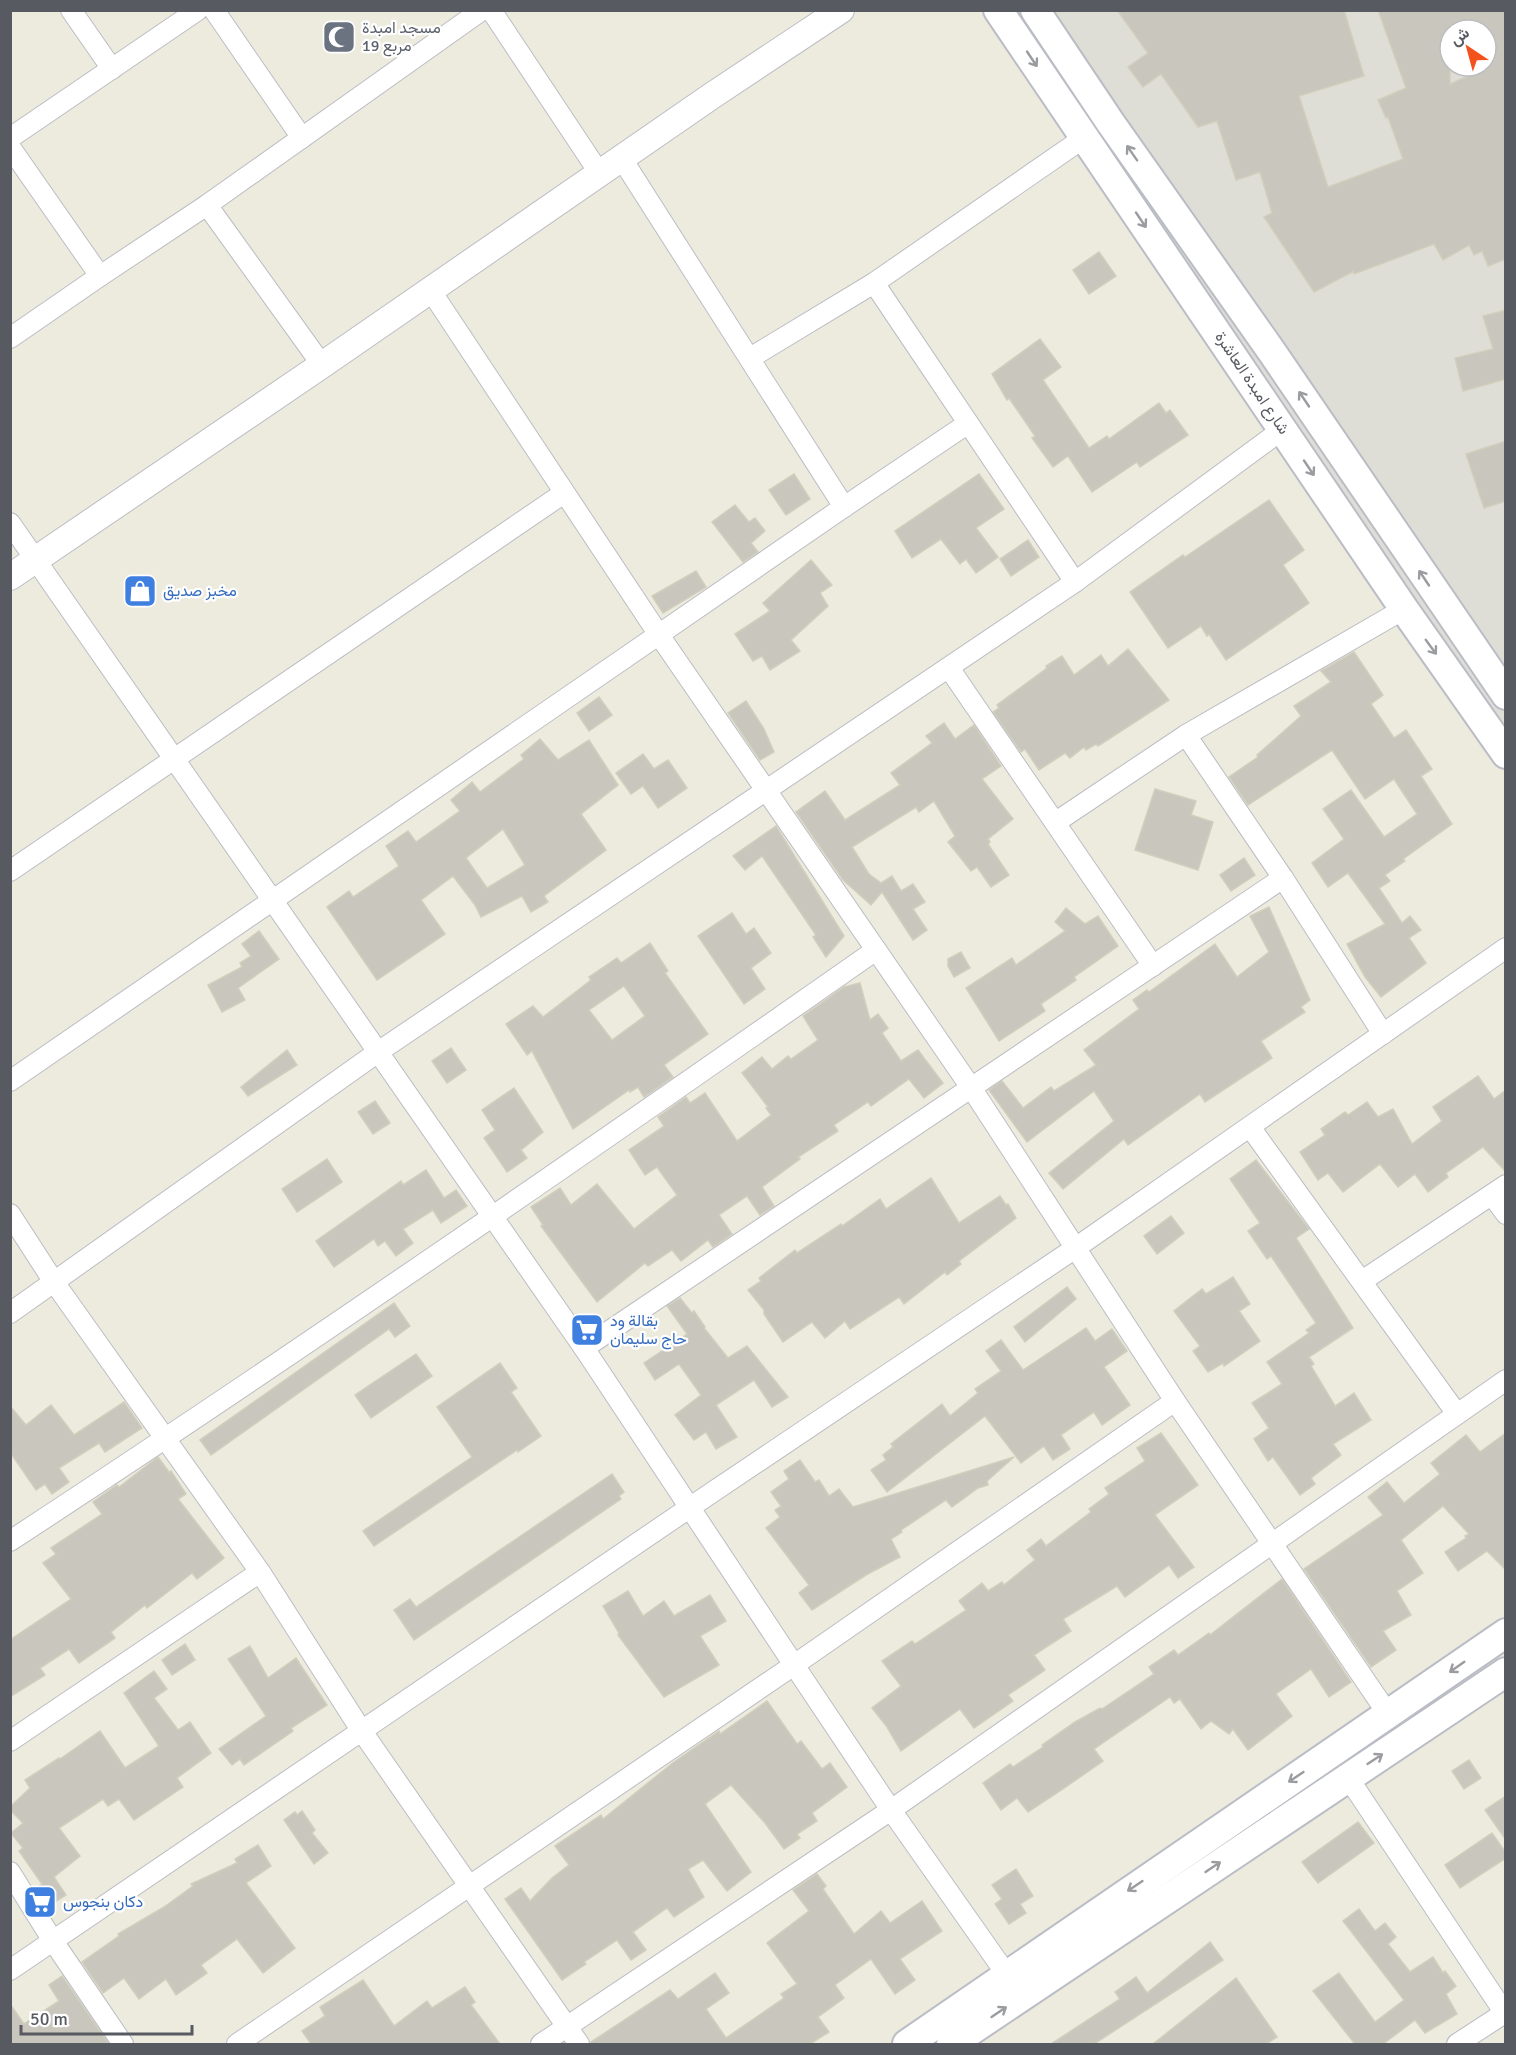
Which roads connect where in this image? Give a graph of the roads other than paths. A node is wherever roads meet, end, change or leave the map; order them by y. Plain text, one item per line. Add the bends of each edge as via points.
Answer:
1 (71, 10) edge
2 (198, 10) edge
3 (214, 10) edge
4 (482, 10) edge
5 (491, 10) edge
6 (841, 10) edge
7 (998, 10) edge
8 (1035, 10) edge
9 (112, 69) junction
10 (1085, 137) junction
11 (10, 138) edge
12 (302, 138) junction
13 (10, 147) edge
14 (622, 159) junction
15 (600, 174) junction
16 (207, 205) junction
17 (100, 276) junction
18 (874, 283) junction
19 (431, 291) junction
20 (10, 338) edge
21 (750, 358) junction
22 (322, 365) junction
23 (967, 424) junction
24 (1283, 429) junction
25 (564, 493) junction
26 (844, 507) junction
27 (10, 523) edge
28 (36, 559) junction
29 (10, 577) edge
30 (1075, 582) junction
31 (1404, 609) junction
32 (659, 635) junction
33 (950, 668) junction
34 (1506, 695) edge
35 (1186, 735) junction
36 (1506, 754) edge
37 (174, 758) junction
38 (767, 791) junction
39 (1056, 822) junction
40 (10, 871) edge
41 (1283, 878) junction
42 (273, 900) junction
43 (1506, 948) edge
44 (876, 950) junction
45 (1153, 966) junction
46 (1383, 1034) junction
47 (378, 1052) junction
48 (10, 1080) edge
49 (972, 1089) junction
50 (1250, 1127) junction
51 (1499, 1190) edge
52 (10, 1214) edge
53 (1506, 1214) edge
54 (493, 1217) junction
55 (1074, 1249) junction
56 (1362, 1281) junction
57 (54, 1282) junction
58 (10, 1313) edge
59 (584, 1348) junction
60 (1506, 1380) edge
61 (1175, 1401) junction
62 (1457, 1414) junction
63 (167, 1438) junction
64 (689, 1508) junction
65 (10, 1541) edge
66 (1272, 1543) junction
67 (260, 1572) junction
68 (1506, 1633) edge
69 (794, 1665) junction
70 (1506, 1672) edge
71 (1388, 1714) junction
72 (361, 1730) junction
73 (10, 1741) edge
74 (1347, 1776) junction
75 (891, 1810) junction
76 (1239, 1815) junction
77 (1255, 1839) junction
78 (10, 1872) edge
79 (471, 1886) junction
80 (53, 1941) junction
81 (10, 1970) edge
82 (1007, 1975) junction
83 (1505, 2013) edge
84 (567, 2027) junction
85 (961, 2034) edge
86 (123, 2044) edge
87 (237, 2044) edge
88 (541, 2044) edge
89 (579, 2044) edge
90 (907, 2044) edge
91 (1457, 2044) edge

1 - 9 street
2 - 9 street
3 - 12 street
4 - 12 street
5 - 15 street
6 - 14 street
7 -> 10 main road, شارع امبدة العاشرة
34 -> 8 main road, شارع امبدة العاشرة
9 - 11 street
10 - 18 street
10 -> 24 main road, شارع امبدة العاشرة
12 - 16 street
13 - 17 street
14 - 15 street
14 - 21 street
15 - 19 street
16 - 17 street
16 - 22 street
17 - 20 street
18 - 21 street
18 - 23 street
19 - 22 street
19 - 25 street
21 - 26 street
22 - 28 street
23 - 26 street
23 - 30 street
24 - 30 street
24 -> 31 main road, شارع امبدة العاشرة
25 - 32 street
25 - 37 street
26 - 32 street
27 - 28 street
28 - 29 street
28 - 37 street
30 - 33 street
31 - 35 street
31 -> 36 main road, شارع امبدة العاشرة
32 - 38 street
32 - 42 street
33 - 38 street
33 - 39 street
35 - 39 street
35 - 41 street
37 - 40 street
37 - 42 street
38 - 44 street
38 - 47 street
39 - 45 street
41 - 45 street
41 - 46 street
42 - 47 street
42 - 48 street
43 - 46 street
44 - 49 street
44 - 54 street
45 - 49 street
46 - 50 street
47 - 54 street
47 - 57 street
49 - 55 street
49 - 59 street
50 - 55 street
50 - 56 street
51 - 53 street
51 - 56 street
52 - 57 street
54 - 59 street
54 - 63 street
55 - 61 street
55 - 64 street
56 - 62 street
57 - 58 street
57 - 63 street
59 - 64 street
60 - 62 street
61 - 66 street
61 - 69 street
62 - 66 street
63 - 65 street
63 - 67 street
64 - 69 street
64 - 72 street
66 - 71 street
66 - 75 street
67 - 72 street
67 - 73 street
68 -> 71 main road
69 - 75 street
69 - 79 street
74 -> 70 main road
71 -> 76 main road
72 - 79 street
72 - 80 street
74 - 77 main road
74 - 83 street
75 - 82 street
75 - 84 street
76 - 77 main road
76 -> 82 main road
85 -> 77 main road
78 - 80 street
79 - 84 street
79 - 87 street
80 - 81 street
80 - 86 street
82 - 85 main road
83 - 91 street
84 - 88 street
84 - 89 street
85 - 90 main road

